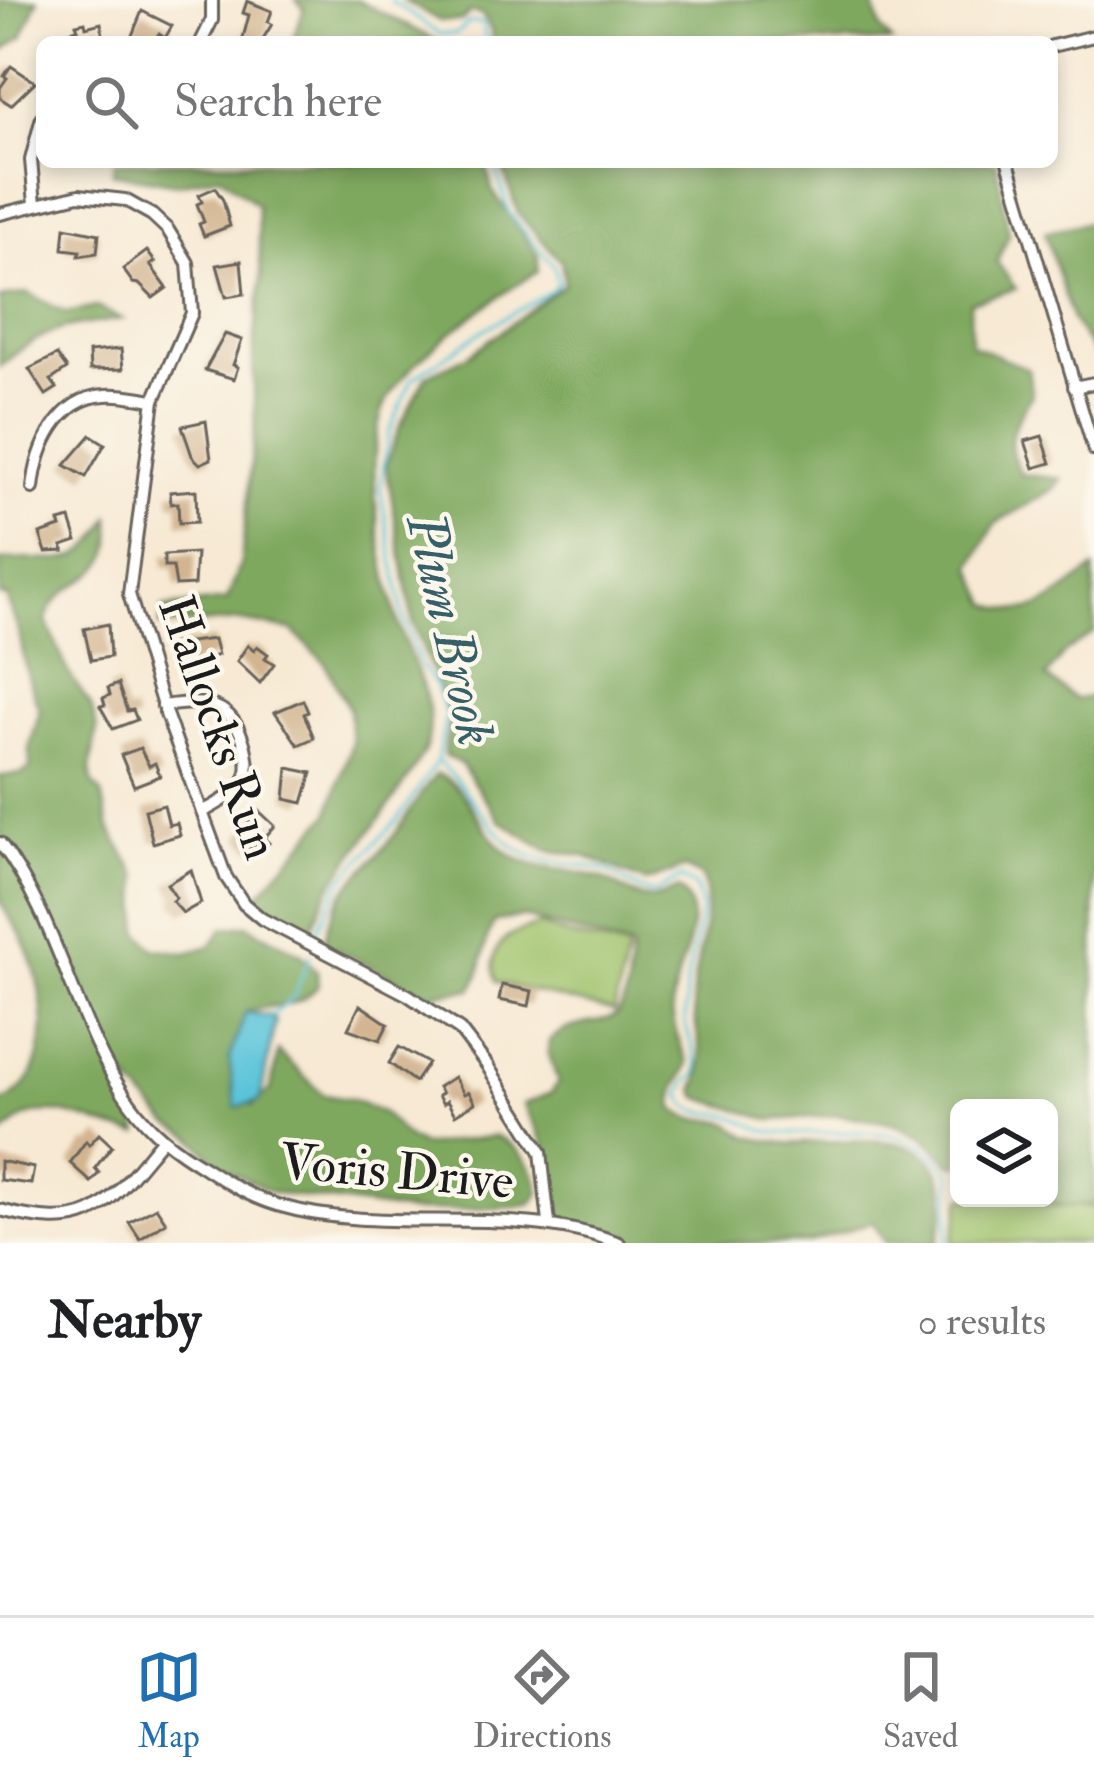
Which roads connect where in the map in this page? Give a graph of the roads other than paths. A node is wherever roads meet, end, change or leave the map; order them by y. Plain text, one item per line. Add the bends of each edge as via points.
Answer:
1 (212, 0) edge
2 (204, 36) edge
3 (1094, 36) edge
4 (1058, 45) edge
5 (36, 140) edge
6 (1010, 168) edge
7 (35, 204) junction
8 (0, 214) edge
9 (1094, 383) edge
10 (1074, 387) junction
11 (154, 400) junction
12 (1094, 450) edge
13 (33, 488) dead end
14 (163, 706) junction
15 (203, 812) junction
16 (0, 843) edge
17 (161, 1141) junction
18 (0, 1210) edge
19 (549, 1223) junction
20 (619, 1243) edge

1 - 2 street
3 - 4 street
5 - 7 street
6 - 10 street
7 - 8 street, Hallocks Run
7 - 11 street, Hallocks Run via 88,194 125,200 152,214 177,242 193,284 192,314
9 - 10 street
10 - 12 street
11 - 13 street via 107,394 79,402 36,457
11 - 14 street, Hallocks Run via 129,594
14 - 15 street, Hallocks Run
14 - 15 street via 212,704 239,728 245,780
15 - 19 street, Hallocks Run via 244,904 447,1019 473,1045 541,1152
16 - 17 street, Voris Drive via 40,909 112,1073
17 - 18 street via 90,1213 55,1221
17 - 19 street, Voris Drive via 242,1191 296,1210
19 - 20 street, Voris Drive

